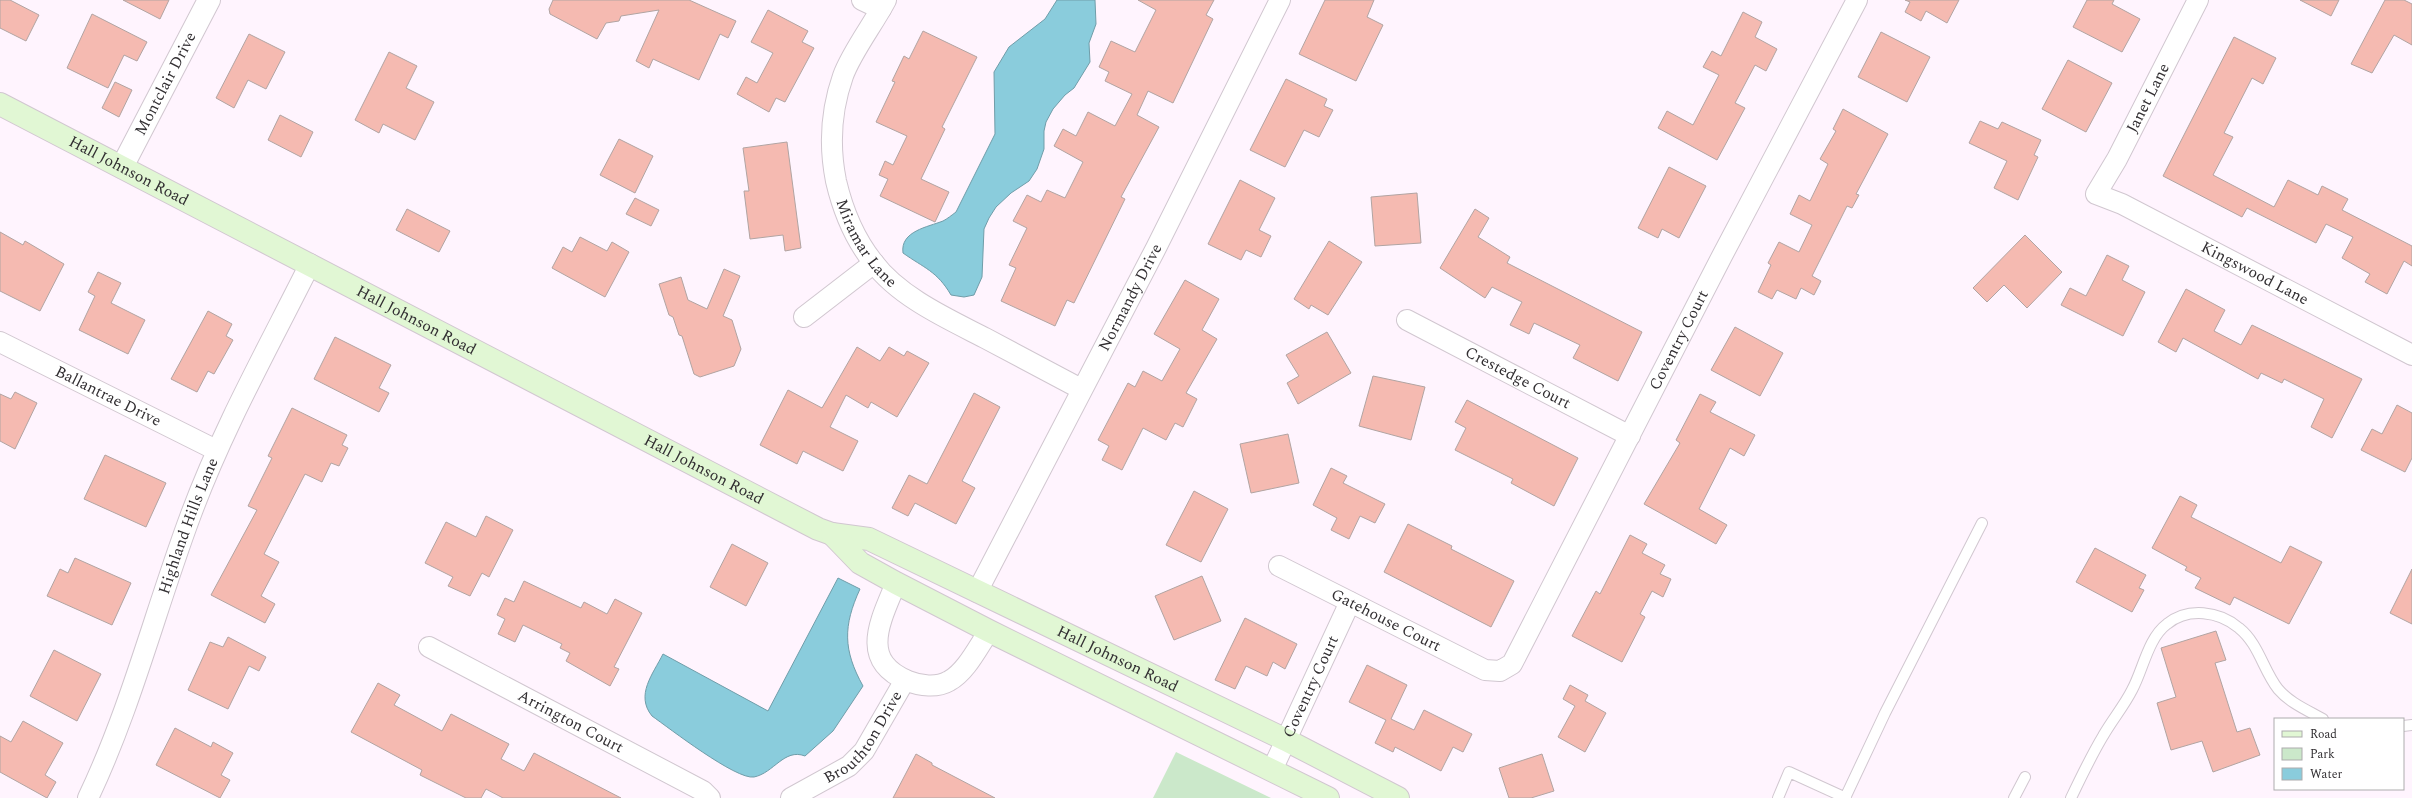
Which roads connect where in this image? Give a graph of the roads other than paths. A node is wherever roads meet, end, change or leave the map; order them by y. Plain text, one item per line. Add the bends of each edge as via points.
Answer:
1 (209, 0) edge
2 (862, 0) edge
3 (1280, 0) edge
4 (1857, 0) edge
5 (2198, 0) edge
6 (884, 5) edge
7 (0, 104) edge
8 (122, 167) junction
9 (2096, 194) joint
10 (874, 263) junction
11 (310, 264) junction
12 (804, 317) dead end
13 (1407, 320) dead end
14 (0, 342) edge
15 (2412, 355) edge
16 (1081, 389) junction
17 (1630, 436) junction
18 (216, 450) junction
19 (1982, 523) dead end
20 (832, 534) junction
21 (1279, 566) dead end
22 (896, 583) junction
23 (977, 592) junction
24 (1350, 602) junction
25 (989, 631) junction
26 (429, 647) dead end
27 (1494, 672) joint
28 (905, 680) junction
29 (2321, 718) edge
30 (1286, 740) junction
31 (1272, 770) junction
32 (2025, 777) dead end
33 (815, 792) edge
34 (88, 798) edge
35 (710, 798) edge
36 (791, 798) edge
37 (1328, 798) edge
38 (1398, 798) edge
39 (1778, 798) edge
40 (1846, 798) edge
41 (2014, 798) edge
42 (2070, 798) edge

1 - 8 street, Montclair Drive
2 - 6 street
3 - 16 street, Normandy Drive via 1160,240
4 - 17 street, Coventry Court
5 - 9 street, Janet Lane via 2117,159
6 - 10 street, Miramar Lane via 843,75 834,108 831,139 841,200 853,232
7 - 8 main road, Hall Johnson Road
8 - 11 main road, Hall Johnson Road
9 - 15 street, Kingswood Lane via 2122,204
10 - 12 street
10 - 16 street, Miramar Lane via 890,280 930,310
11 - 18 street, Highland Hills Lane
11 - 20 main road, Hall Johnson Road via 811,526
13 - 17 street, Crestedge Court
14 - 18 street, Ballantrae Drive
16 - 23 street, Normandy Drive
17 - 27 street, Coventry Court via 1512,664
18 - 34 street, Highland Hills Lane via 189,518 128,705
19 - 40 lane via 1889,706
20 - 22 main road, Hall Johnson Road via 860,564
20 - 23 main road, Hall Johnson Road via 869,539
21 - 24 street, Gatehouse Court
22 - 25 main road, Hall Johnson Road
22 - 28 street via 878,626 877,645 882,663 894,675
23 - 30 main road, Hall Johnson Road
24 - 27 street, Gatehouse Court via 1485,670
24 - 30 street, Coventry Court
25 - 28 street via 961,672 950,681 929,686
25 - 31 main road, Hall Johnson Road
26 - 35 street, Arrington Court via 703,791
28 - 33 street, Brouthton Drive via 864,751
29 - 42 lane via 2291,702 2277,688 2251,639 2239,627 2216,615 2188,613 2166,624 2154,640 2132,692 2102,737
30 - 31 street, Coventry Court
30 - 38 main road, Hall Johnson Road
31 - 37 main road, Hall Johnson Road
32 - 41 lane
33 - 36 street, Brouthton Drive
39 - 40 lane via 1789,772

